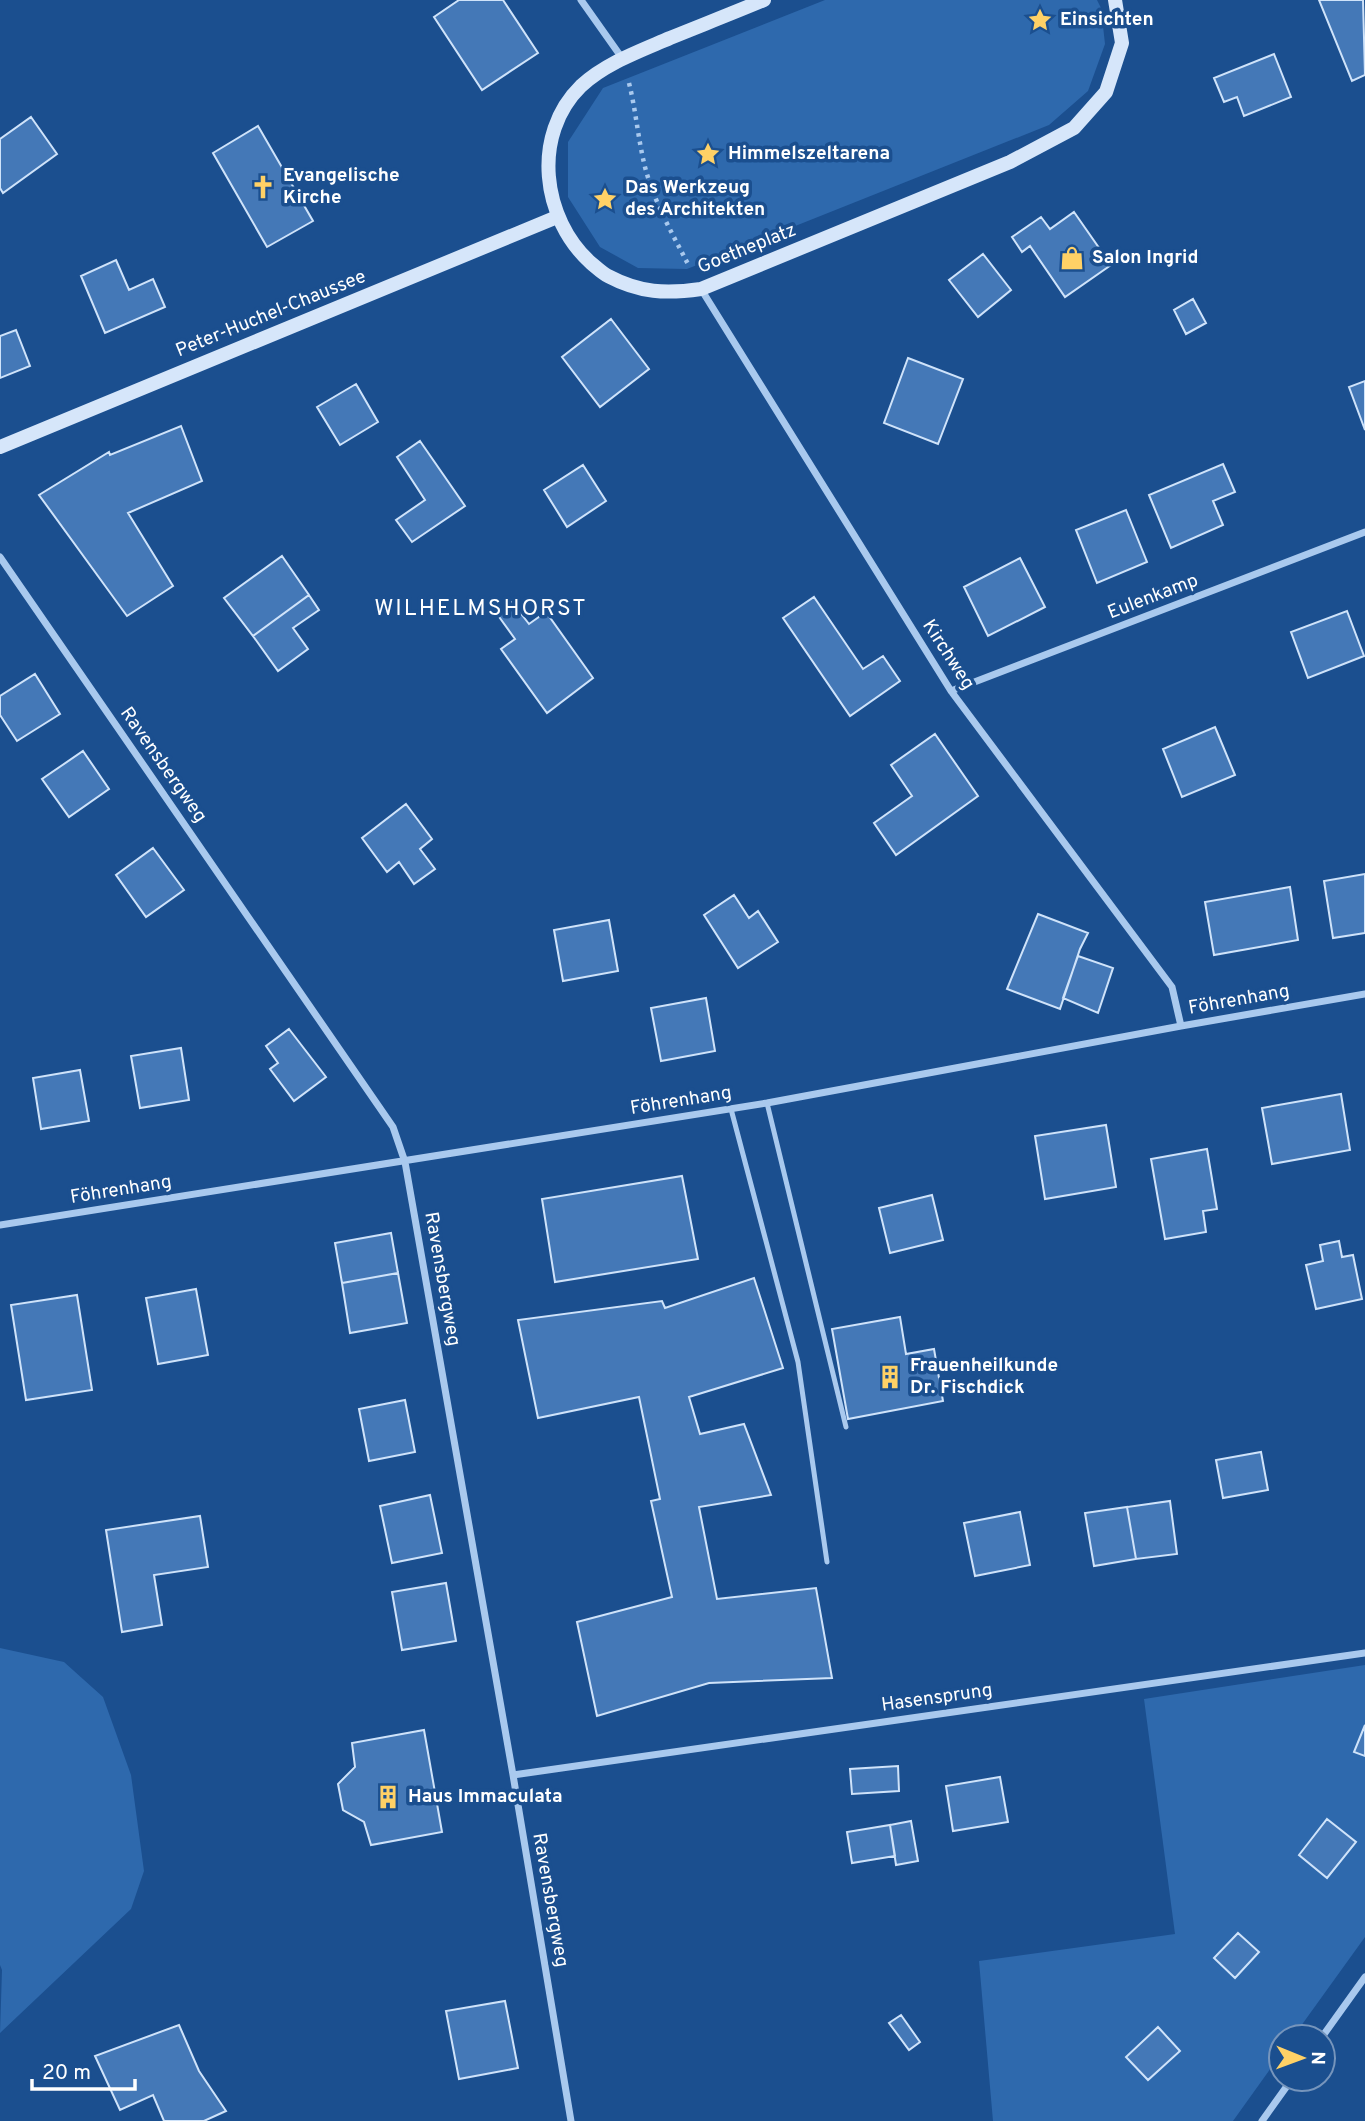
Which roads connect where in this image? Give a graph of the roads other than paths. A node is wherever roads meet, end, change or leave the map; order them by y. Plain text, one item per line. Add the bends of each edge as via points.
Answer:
1 (581, 0) edge
2 (764, 0) edge
3 (1115, 0) edge
4 (622, 58) junction
5 (557, 217) junction
6 (701, 289) junction
7 (0, 447) edge
8 (1365, 532) edge
9 (0, 557) edge
10 (951, 691) junction
11 (1365, 994) edge
12 (1181, 1026) junction
13 (767, 1104) junction
14 (731, 1109) junction
15 (405, 1162) junction
16 (0, 1225) edge
17 (846, 1427) dead end
18 (827, 1562) dead end
19 (1365, 1653) edge
20 (513, 1775) junction
21 (1365, 1977) edge
22 (1332, 2023) edge
23 (1282, 2093) edge
24 (572, 2121) edge
25 (1262, 2121) edge

1 - 4 street
2 - 4 street, Goetheplatz
3 - 6 street, Goetheplatz via 1122,43 1106,92 1074,128 1010,162
4 - 5 street, Goetheplatz via 581,86 561,114 550,149 548,184
5 - 6 street, Goetheplatz via 577,250 605,275 636,289 670,293
5 - 7 street, Peter-Huchel-Chaussee
6 - 10 street, Kirchweg
8 - 10 street, Eulenkamp
9 - 15 street, Ravensbergweg via 393,1126
10 - 12 street, Kirchweg via 1172,987
11 - 12 street, Föhrenhang
12 - 13 street, Föhrenhang
13 - 14 street, Föhrenhang
13 - 17 lane
14 - 15 street, Föhrenhang
14 - 18 lane via 798,1362
15 - 16 street, Föhrenhang
15 - 20 street, Ravensbergweg
19 - 20 street, Hasensprung
20 - 24 street, Ravensbergweg
21 - 22 street
23 - 25 street

